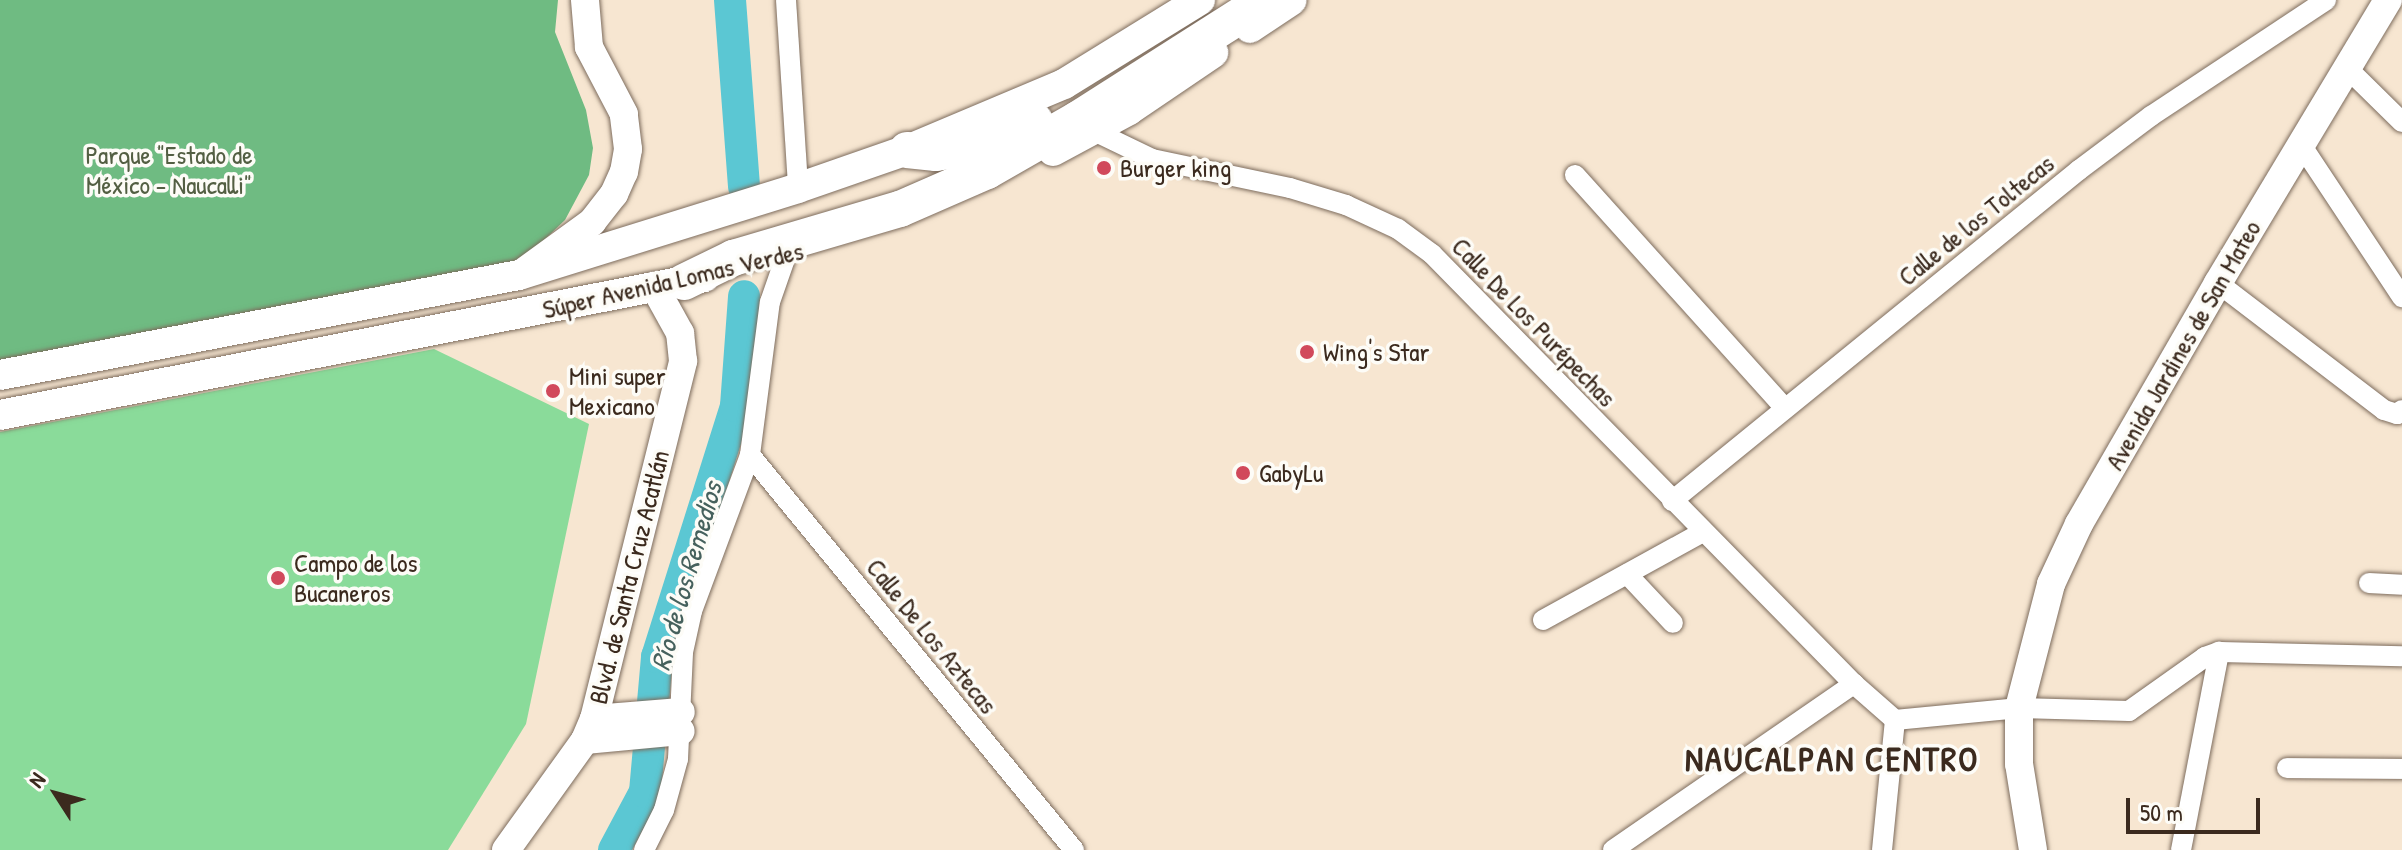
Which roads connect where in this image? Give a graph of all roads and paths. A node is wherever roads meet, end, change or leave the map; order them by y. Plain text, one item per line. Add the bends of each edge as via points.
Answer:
1 (585, 0) edge
2 (786, 0) edge
3 (1200, 0) edge
4 (1240, 0) edge
5 (1265, 0) edge
6 (1292, 0) edge
7 (2326, 0) edge
8 (2388, 0) edge
9 (1190, 40) junction
10 (2345, 66) junction
11 (2402, 122) edge
12 (1094, 131) junction
13 (2300, 143) junction
14 (907, 150) junction
15 (1575, 175) dead end
16 (798, 178) junction
17 (785, 259) junction
18 (519, 275) junction
19 (2218, 283) junction
20 (669, 284) junction
21 (2402, 297) edge
22 (576, 303) junction
23 (0, 375) edge
24 (1785, 408) junction
25 (2402, 410) edge
26 (0, 415) edge
27 (750, 455) junction
28 (1672, 501) junction
29 (1703, 532) junction
30 (1627, 574) junction
31 (2369, 583) dead end
32 (2402, 585) edge
33 (1543, 620) dead end
34 (1673, 623) dead end
35 (2219, 652) junction
36 (2402, 656) edge
37 (1854, 684) junction
38 (2019, 708) junction
39 (1895, 720) junction
40 (675, 722) junction
41 (604, 728) junction
42 (2287, 768) dead end
43 (2402, 769) edge
44 (506, 850) edge
45 (644, 850) edge
46 (1074, 850) edge
47 (1613, 850) edge
48 (1882, 850) edge
49 (2033, 850) edge
50 (2181, 850) edge

1 - 18 main road via 589,47 624,114 624,172 592,222
2 - 16 street
3 - 14 main road, Súper Avenida Lomas Verdes via 1064,84
4 - 9 highway
5 - 9 highway
6 - 12 main road, Súper Avenida Lomas Verdes
7 - 24 street, Calle de los Toltecas via 2139,125
8 - 10 main road, Avenida Jardines de San Mateo
9 - 14 highway via 1004,135 936,153
9 - 20 highway via 1078,119 987,171 900,209 733,258
10 - 11 street
10 - 13 main road, Avenida Jardines de San Mateo
12 - 17 main road, Súper Avenida Lomas Verdes via 933,206
12 - 28 street, Calle De Los Purépechas via 1152,159 1290,188 1398,229 1432,254
13 - 19 main road, Avenida Jardines de San Mateo
13 - 21 street
14 - 16 main road, Súper Avenida Lomas Verdes
15 - 24 street
16 - 18 main road, Súper Avenida Lomas Verdes
17 - 20 main road, Súper Avenida Lomas Verdes
17 - 27 street via 770,302
18 - 22 main road
18 - 23 main road, Súper Avenida Lomas Verdes
19 - 25 street via 2384,410
19 - 38 main road, Avenida Jardines de San Mateo via 2056,572
20 - 22 main road, Súper Avenida Lomas Verdes
20 - 41 main road, Blvd. de Santa Cruz Acatlán via 683,361
22 - 26 main road, Súper Avenida Lomas Verdes
24 - 28 street, Calle de los Toltecas
27 - 40 street via 692,611
27 - 46 street, Calle De Los Aztecas
28 - 29 street, Calle De Los Purépechas
29 - 30 street
29 - 37 street, Calle De Los Purépechas
30 - 33 street
30 - 34 street
31 - 32 street
35 - 36 street
35 - 38 street via 2129,711
35 - 50 street
37 - 39 street, Calle De Los Purépechas
37 - 47 street
38 - 39 street
38 - 49 main road, Avenida Jardines de San Mateo via 2019,764
39 - 48 street
40 - 41 main road
40 - 45 street via 664,810
41 - 44 main road, Blvd. de Santa Cruz Acatlán
42 - 43 street

